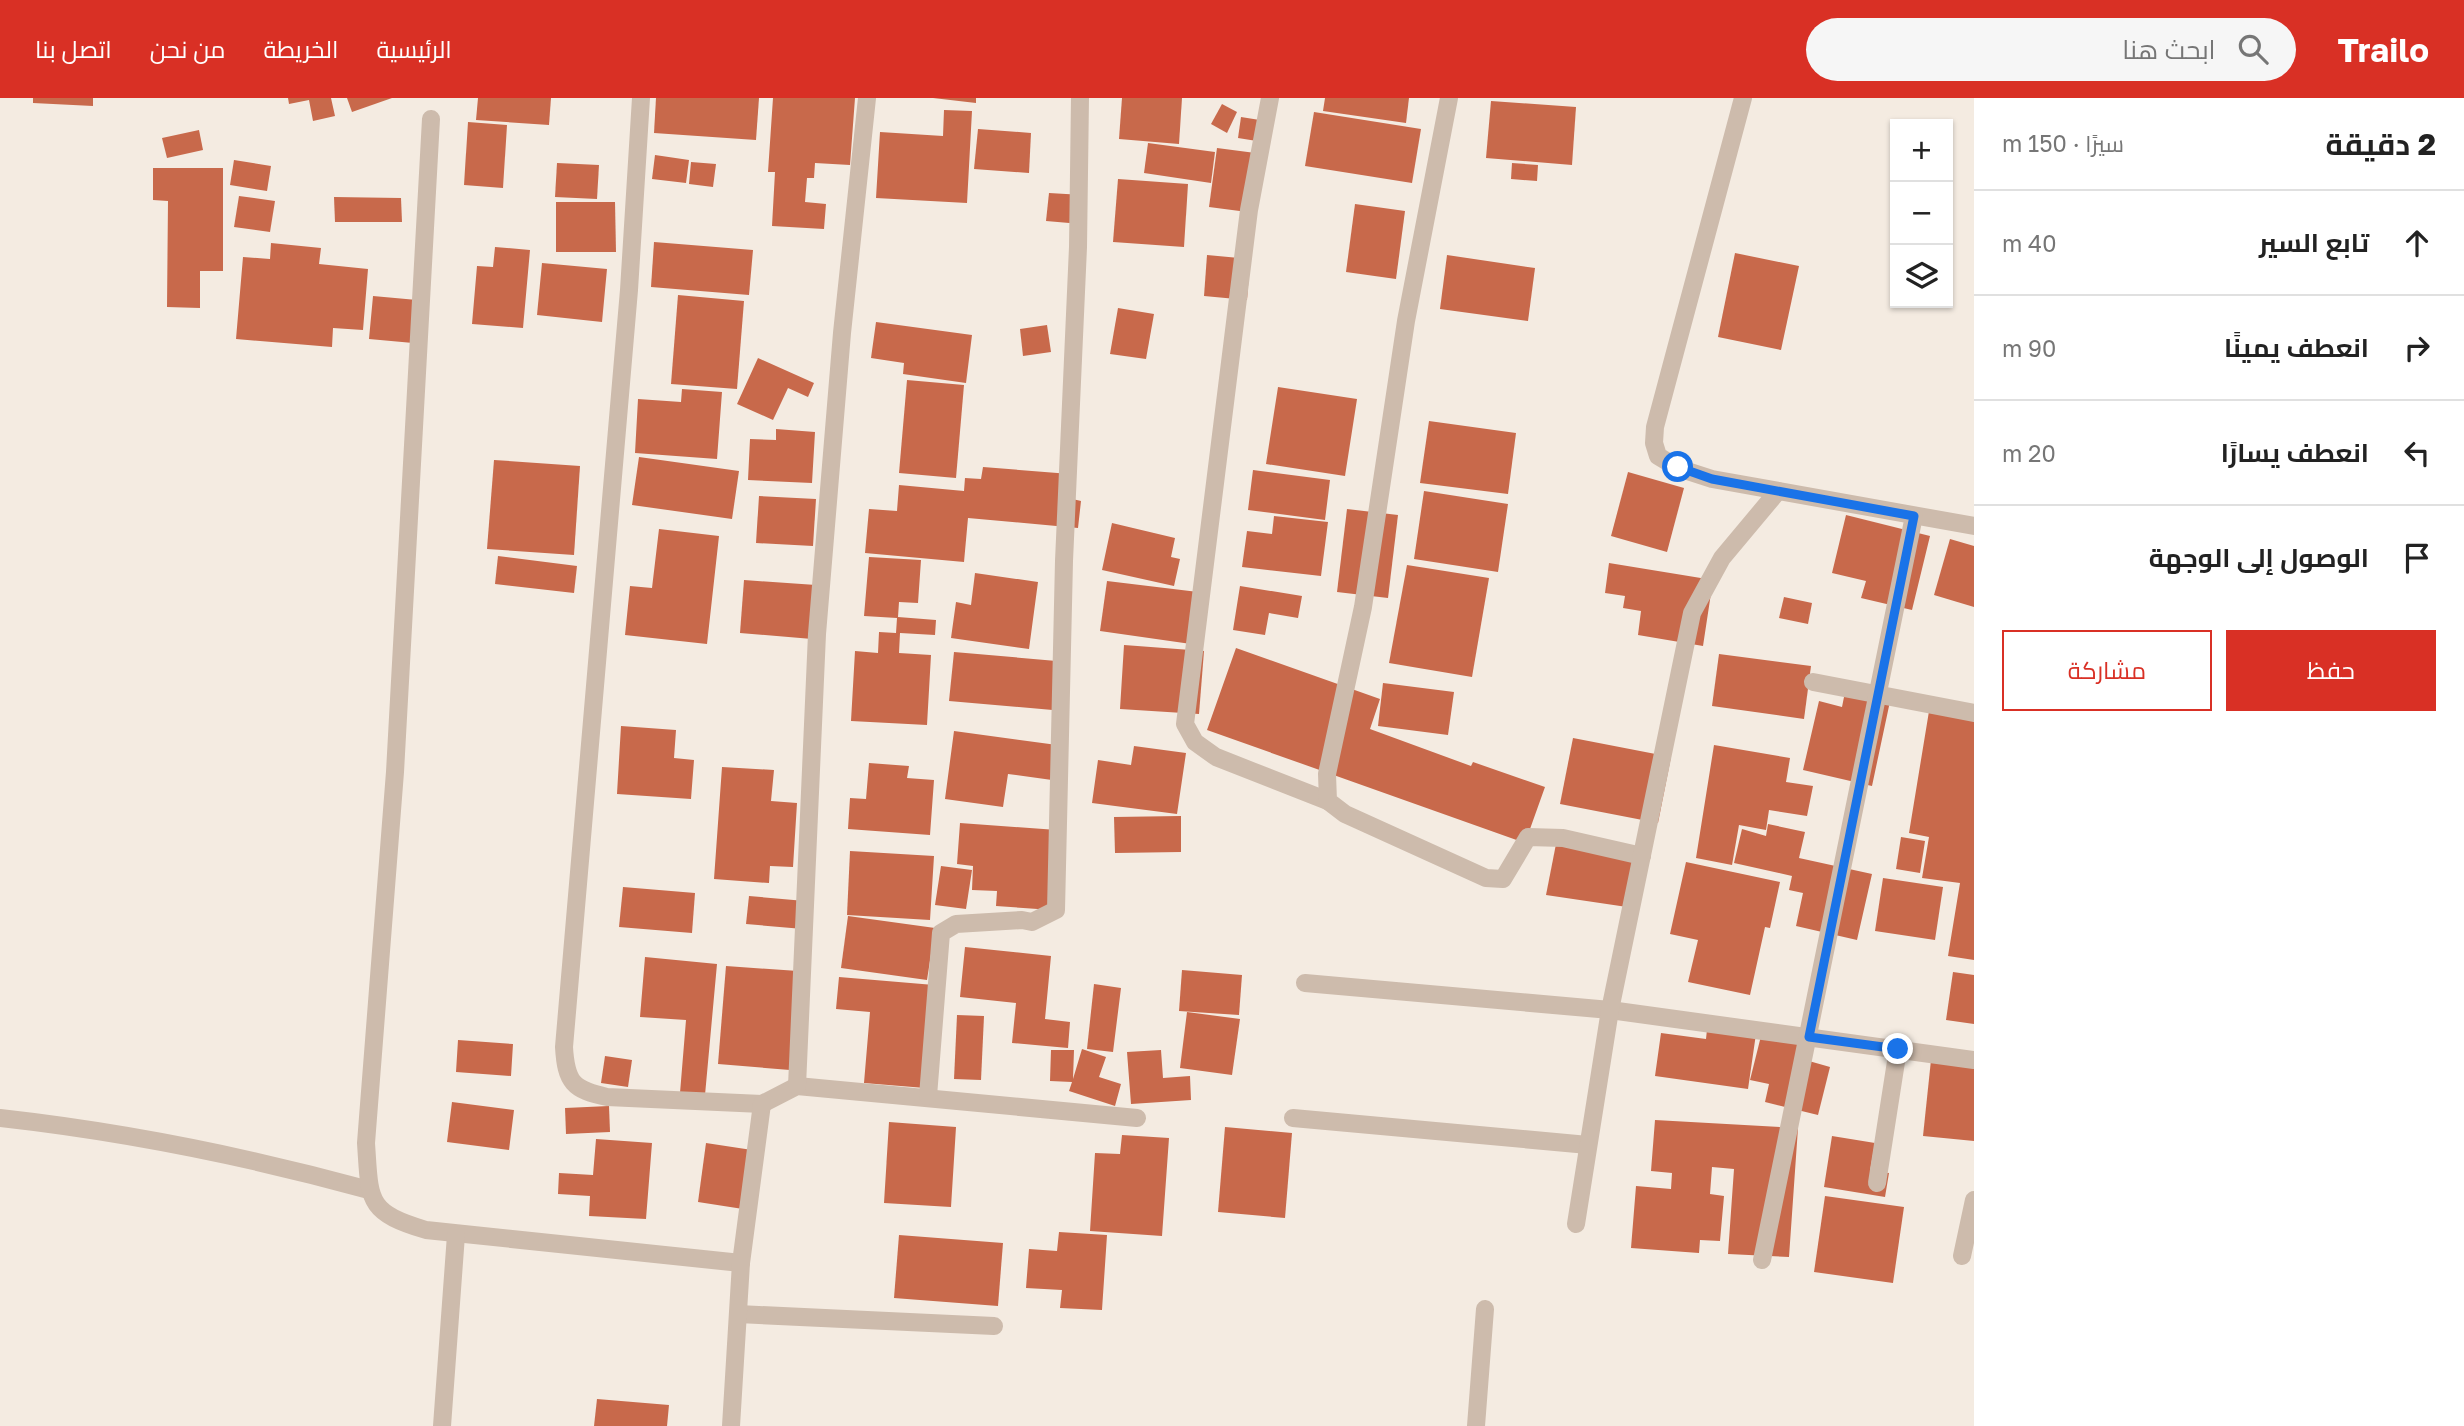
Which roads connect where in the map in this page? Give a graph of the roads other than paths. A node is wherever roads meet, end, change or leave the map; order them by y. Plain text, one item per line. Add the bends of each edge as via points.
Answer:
1 (641, 98) edge
2 (867, 98) edge
3 (1080, 98) edge
4 (1270, 98) edge
5 (1449, 98) edge
6 (1743, 98) edge
7 (431, 119) dead end
8 (1778, 491) junction
9 (1914, 516) junction
10 (1974, 526) edge
11 (1813, 682) dead end
12 (1878, 695) junction
13 (1974, 713) edge
14 (1328, 801) junction
15 (1642, 856) junction
16 (1305, 982) dead end
17 (1610, 1010) junction
18 (1809, 1037) junction
19 (1898, 1049) junction
20 (1974, 1059) edge
21 (797, 1086) junction
22 (928, 1096) junction
23 (762, 1104) junction
24 (0, 1118) edge
25 (1137, 1118) dead end
26 (1293, 1118) dead end
27 (1588, 1145) junction
28 (1877, 1183) dead end
29 (369, 1190) junction
30 (1974, 1200) edge
31 (1576, 1224) dead end
32 (456, 1236) junction
33 (1962, 1256) dead end
34 (1762, 1260) dead end
35 (741, 1263) junction
36 (1485, 1309) dead end
37 (738, 1314) junction
38 (994, 1326) dead end
39 (442, 1426) edge
40 (731, 1426) edge
41 (1476, 1426) edge

1 - 23 street via 565,1069 572,1083 607,1097
2 - 21 street via 817,635
3 - 22 street via 1056,910 1032,922 956,924 941,933
4 - 14 street via 1249,210 1185,724 1195,743 1216,757
5 - 14 street via 1406,321 1363,607 1327,774
6 - 8 street via 1654,443 1658,456 1678,467 1712,479
7 - 29 street via 396,772 366,1143
8 - 9 street
8 - 15 street via 1722,558 1692,613
9 - 10 street
9 - 12 street
11 - 12 street
12 - 13 street
12 - 18 street
14 - 15 street via 1345,814 1486,878 1503,879 1528,837 1563,838
15 - 17 street
16 - 17 street
17 - 18 street
17 - 27 street
18 - 19 street
18 - 34 street
19 - 20 street
19 - 28 street
21 - 22 street
21 - 23 street
22 - 25 street
23 - 35 street
24 - 29 street via 94,1129
26 - 27 street
27 - 31 street
29 - 32 street via 377,1207 394,1221
30 - 33 street
32 - 35 street
32 - 39 street
35 - 37 street
36 - 41 street
37 - 38 street
37 - 40 street

